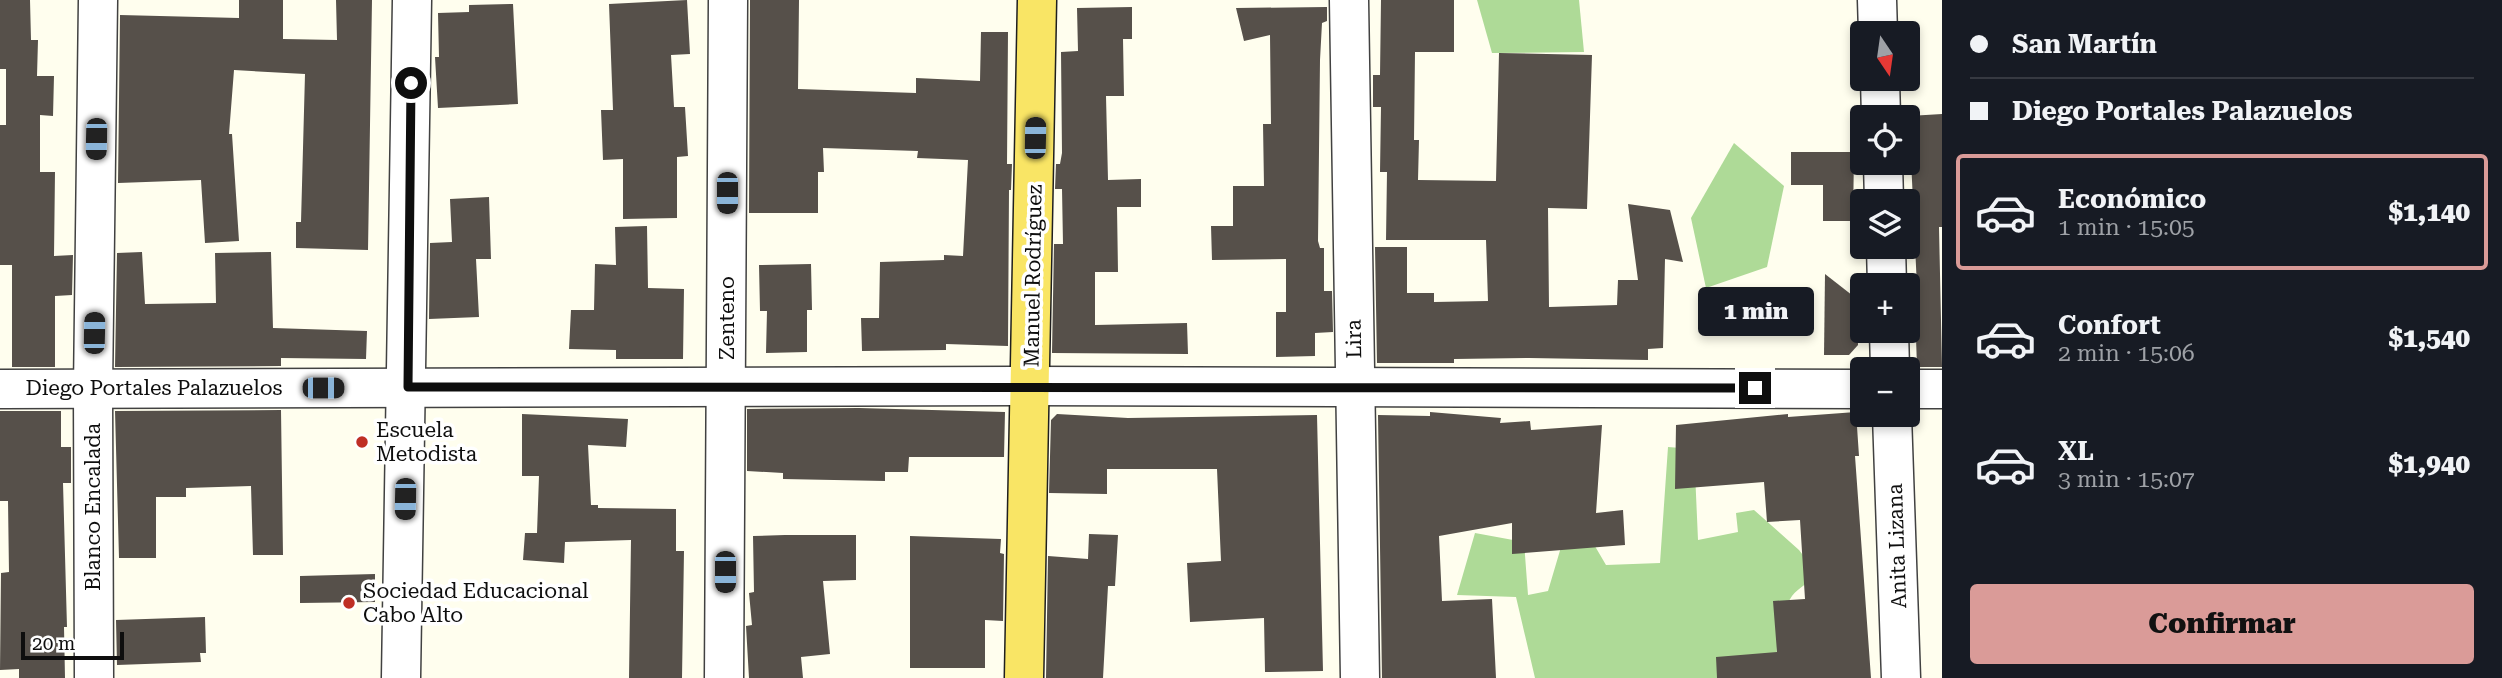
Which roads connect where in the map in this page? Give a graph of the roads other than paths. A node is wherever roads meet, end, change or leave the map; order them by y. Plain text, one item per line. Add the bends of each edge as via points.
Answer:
1 (98, 0) edge
2 (412, 0) edge
3 (728, 0) edge
4 (1037, 0) edge
5 (1349, 0) edge
6 (1877, 0) edge
7 (1878, 21) edge
8 (1031, 386) junction
9 (408, 387) junction
10 (727, 387) junction
11 (1355, 387) junction
12 (93, 388) junction
13 (0, 389) edge
14 (1850, 389) edge
15 (1920, 389) edge
16 (1942, 389) edge
17 (1892, 427) edge
18 (94, 678) edge
19 (401, 678) edge
20 (724, 678) edge
21 (1024, 678) edge
22 (1360, 678) edge
23 (1901, 678) edge

1 - 12 street, Blanco Encalada
2 - 9 street
3 - 10 street, Zenteno
4 - 8 main road, Manuel Rodríguez
5 - 11 street, Lira
6 - 7 street
8 - 10 street, Diego Portales Palazuelos
8 - 11 street, Diego Portales Palazuelos
8 - 21 main road, Manuel Rodríguez
9 - 10 street, Diego Portales Palazuelos
9 - 12 street, Diego Portales Palazuelos
9 - 19 street
10 - 20 street, Zenteno
11 - 14 street, Diego Portales Palazuelos
11 - 22 street, Lira
12 - 13 street, Diego Portales Palazuelos
12 - 18 street, Blanco Encalada
15 - 16 street
17 - 23 street, Anita Lizana

